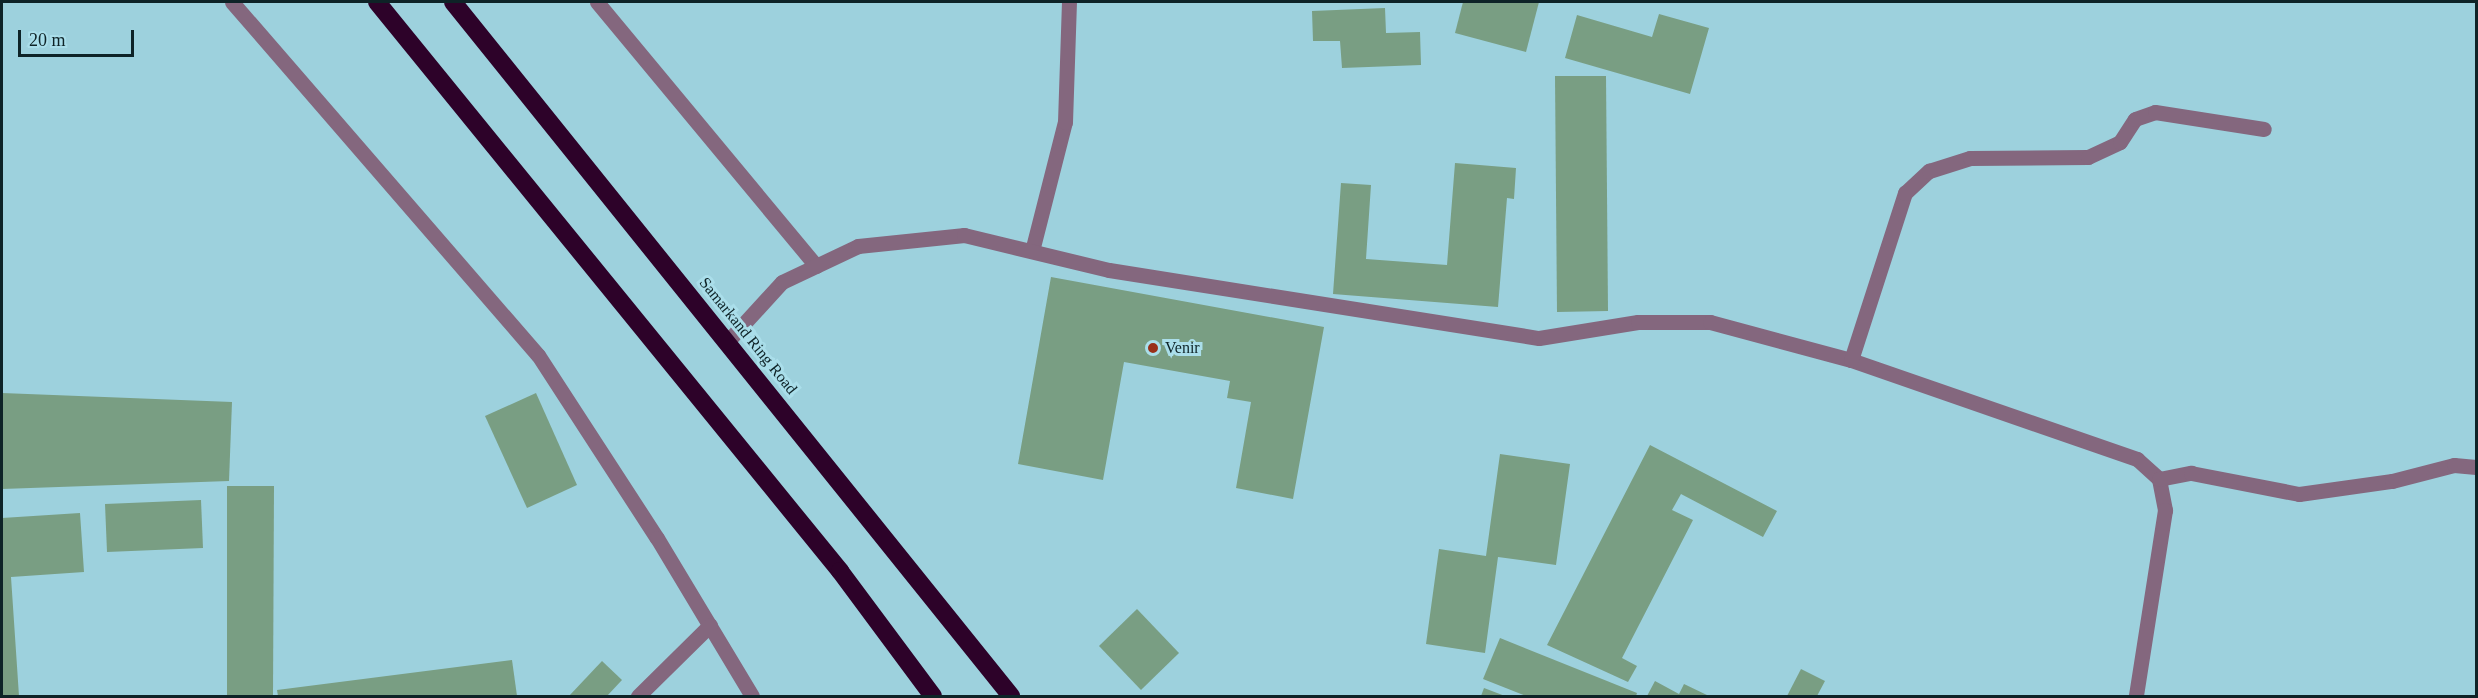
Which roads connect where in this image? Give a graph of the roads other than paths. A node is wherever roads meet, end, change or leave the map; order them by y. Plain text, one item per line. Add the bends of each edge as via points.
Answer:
1 (232, 2) edge
2 (377, 2) edge
3 (453, 2) edge
4 (597, 2) edge
5 (1069, 2) edge
6 (2264, 129) dead end
7 (1032, 251) junction
8 (816, 266) junction
9 (727, 342) junction
10 (1851, 360) junction
11 (2476, 467) edge
12 (2159, 479) junction
13 (710, 625) junction
14 (638, 696) edge
15 (752, 696) edge
16 (933, 696) edge
17 (1011, 696) edge
18 (2136, 696) edge

1 - 13 street via 538,355
2 - 16 highway via 840,571
3 - 9 highway, Samarkand Ring Road
4 - 8 street
5 - 7 street via 1065,122
6 - 10 street via 2155,112 2135,118 2120,142 2088,157 1970,158 1929,171 1905,193
7 - 8 street via 964,235 858,246
7 - 10 street via 1120,272 1539,338 1638,322 1710,322
8 - 9 street via 782,282
9 - 17 highway, Samarkand Ring Road
10 - 12 street via 2137,459
11 - 12 street via 2454,465 2392,481 2299,494 2191,473
12 - 18 street via 2165,510
13 - 14 street
13 - 15 street

